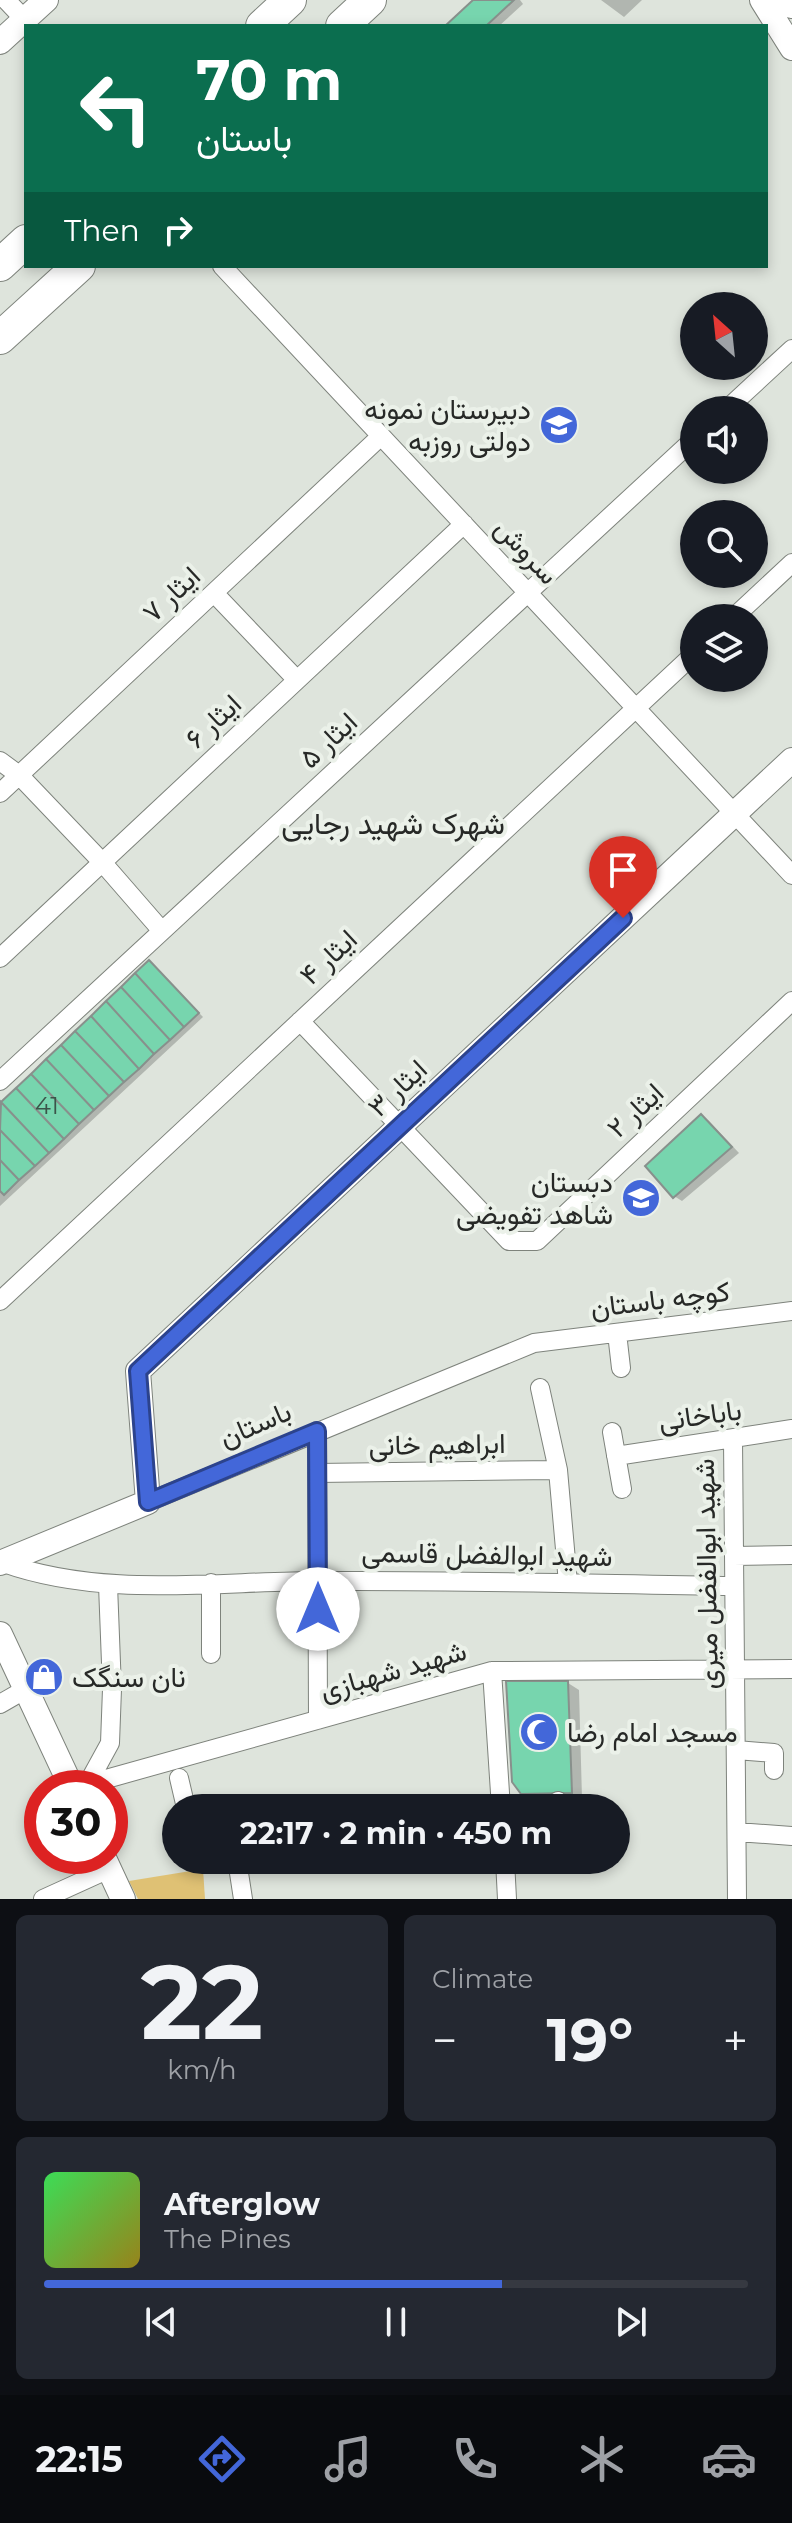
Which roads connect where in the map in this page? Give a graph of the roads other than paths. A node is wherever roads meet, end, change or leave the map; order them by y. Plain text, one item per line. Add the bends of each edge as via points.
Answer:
1 (6, 0) edge
2 (46, 0) edge
3 (290, 0) edge
4 (370, 0) edge
5 (762, 0) edge
6 (788, 0) edge
7 (792, 6) edge
8 (25, 20) junction
9 (264, 24) edge
10 (344, 24) edge
11 (0, 42) edge
12 (792, 48) edge
13 (24, 243) edge
14 (0, 265) edge
15 (77, 268) edge
16 (224, 268) edge
17 (0, 338) edge
18 (792, 349) edge
19 (741, 396) edge
20 (381, 436) junction
21 (680, 452) edge
22 (464, 524) junction
23 (792, 563) edge
24 (214, 593) junction
25 (528, 593) junction
26 (748, 604) edge
27 (680, 667) edge
28 (297, 680) junction
29 (636, 708) junction
30 (792, 760) edge
31 (0, 761) edge
32 (19, 775) junction
33 (0, 793) edge
34 (734, 813) junction
35 (102, 862) junction
36 (792, 875) edge
37 (162, 931) junction
38 (0, 958) edge
39 (792, 1001) edge
40 (300, 1021) junction
41 (0, 1081) edge
42 (400, 1127) junction
43 (0, 1301) edge
44 (792, 1311) edge
45 (617, 1333) junction
46 (534, 1343) joint
47 (621, 1368) dead end
48 (540, 1388) dead end
49 (792, 1429) edge
50 (317, 1431) junction
51 (612, 1432) dead end
52 (733, 1439) junction
53 (616, 1456) junction
54 (558, 1470) junction
55 (317, 1473) junction
56 (622, 1489) dead end
57 (148, 1502) junction
58 (792, 1555) edge
59 (734, 1556) junction
60 (0, 1563) edge
61 (318, 1581) junction
62 (211, 1583) junction
63 (568, 1583) junction
64 (108, 1585) junction
65 (734, 1586) junction
66 (0, 1634) edge
67 (211, 1654) dead end
68 (792, 1669) edge
69 (735, 1670) junction
70 (492, 1671) junction
71 (26, 1689) junction
72 (0, 1704) edge
73 (318, 1720) junction
74 (736, 1750) junction
75 (69, 1770) edge
76 (90, 1770) edge
77 (774, 1770) dead end
78 (128, 1773) edge
79 (179, 1778) dead end
80 (183, 1794) edge
81 (500, 1794) edge
82 (737, 1832) junction
83 (792, 1836) edge
84 (87, 1874) edge
85 (111, 1874) edge
86 (239, 1874) edge
87 (506, 1874) edge
88 (43, 1899) edge
89 (123, 1899) edge
90 (243, 1899) edge
91 (507, 1899) edge
92 (737, 1899) edge

1 - 8 street
2 - 8 street
3 - 9 highway
4 - 10 highway
5 - 12 street
6 - 7 street
8 - 11 street
13 - 14 highway
15 - 17 highway
16 - 20 street, سروش
18 - 19 street
20 - 22 street, سروش
20 - 24 street, ایثار ۷
21 - 25 street, ایثار ۵
22 - 25 street, سروش
22 - 28 street, ایثار ۶
23 - 26 street
24 - 28 street
24 - 32 street, ایثار ۷
25 - 29 street, سروش
25 - 37 street, ایثار ۵
27 - 29 street, ایثار ۴
28 - 35 street, ایثار ۶
29 - 34 street, سروش
29 - 40 street, ایثار ۴
30 - 34 street, ایثار ۳
31 - 32 street
32 - 33 street, ایثار ۷
32 - 35 street
34 - 36 street, سروش
34 - 42 street, ایثار ۳
35 - 37 street
35 - 38 street, ایثار ۶
37 - 41 street, ایثار ۵
39 - 42 street, ایثار ۲ via 537,1241 509,1241
40 - 42 street
40 - 43 street, ایثار ۴
42 - 57 street, ایثار ۳ via 138,1371
44 - 45 street, کوچه باستان
45 - 46 street, کوچه باستان
45 - 47 street
46 - 50 street, باستان
48 - 54 street
49 - 52 street, باباخانی
50 - 55 street
50 - 57 street, باستان
51 - 53 street
52 - 53 street, باباخانی
52 - 59 street, شهید ابوالفضل میری
53 - 56 street
54 - 55 street, ابراهیم خانی
54 - 63 street
55 - 61 street
57 - 60 street, باستان
58 - 59 street
59 - 65 street, شهید ابوالفضل میری
60 - 64 street, شهید ابوالفضل قاسمی
61 - 62 street, شهید ابوالفضل قاسمی
61 - 63 street, شهید ابوالفضل قاسمی
61 - 73 street
62 - 64 street, شهید ابوالفضل قاسمی
62 - 67 street
63 - 65 street, شهید ابوالفضل قاسمی
64 - 76 street via 110,1743
65 - 69 street, شهید ابوالفضل میری
66 - 71 street
68 - 69 street, شهید شهبازی
69 - 70 street, شهید شهبازی
69 - 74 street, شهید ابوالفضل میری
70 - 73 street, شهید شهبازی
70 - 81 street
71 - 72 street
71 - 75 street
73 - 78 street, شهید شهبازی
74 - 77 street via 774,1753
74 - 82 street, شهید ابوالفضل میری
79 - 80 street
82 - 83 street
82 - 92 street, شهید ابوالفضل میری
84 - 88 street
85 - 89 street
86 - 90 street
87 - 91 street

